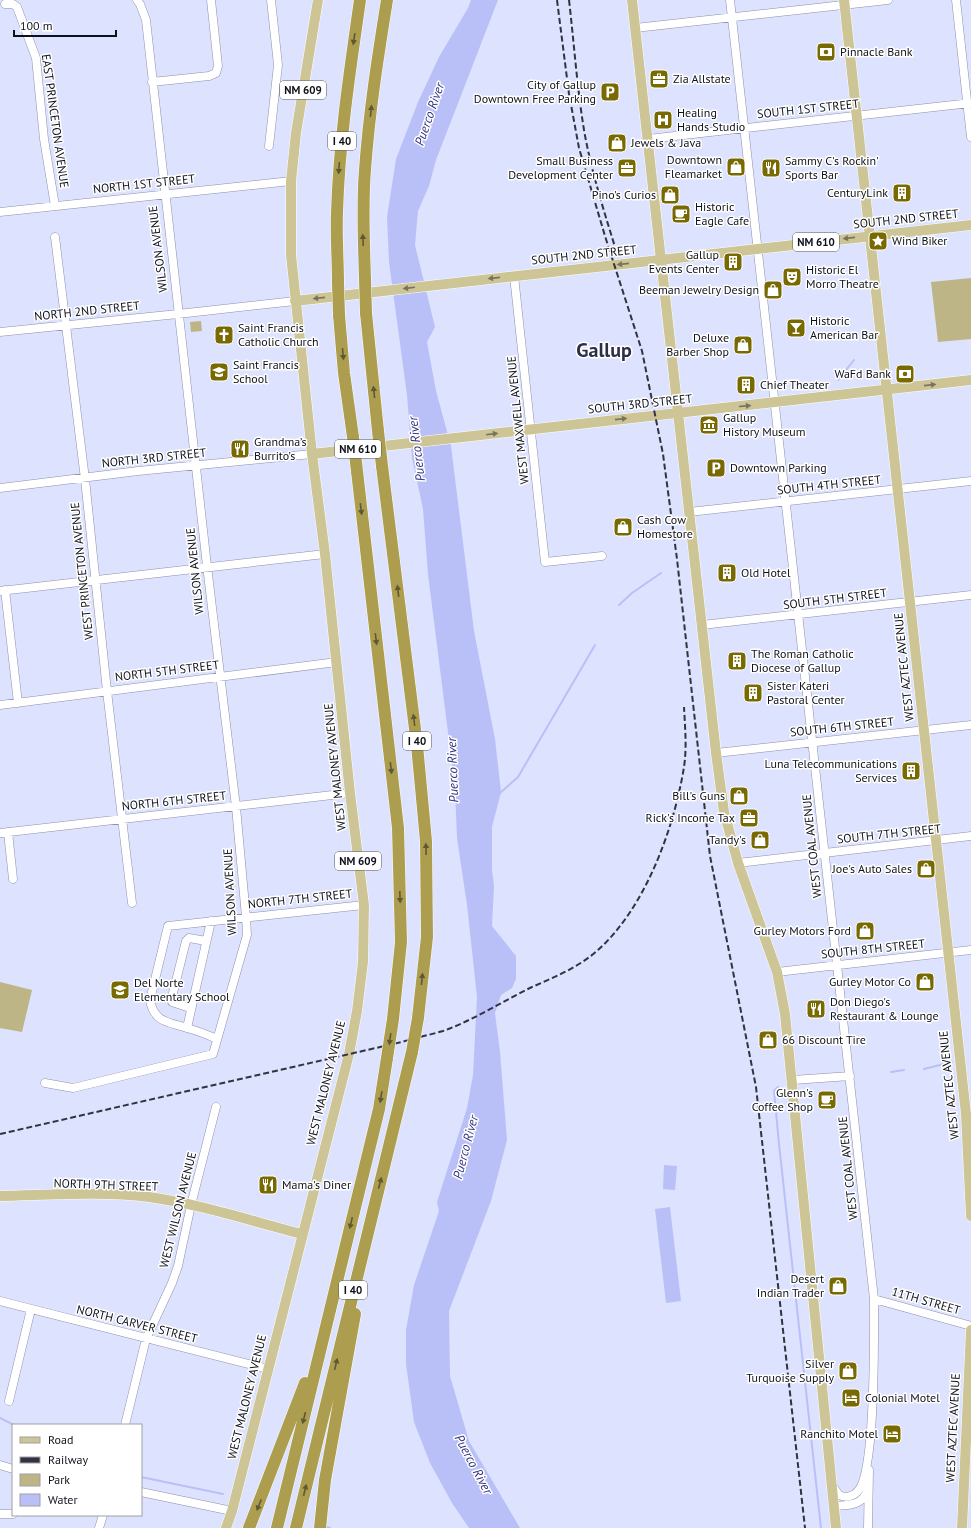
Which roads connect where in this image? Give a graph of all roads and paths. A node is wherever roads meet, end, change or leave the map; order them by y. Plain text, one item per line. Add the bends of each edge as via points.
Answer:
1 (137, 0) edge
2 (211, 0) edge
3 (271, 0) edge
4 (318, 0) edge
5 (360, 0) edge
6 (386, 0) edge
7 (632, 0) edge
8 (730, 0) edge
9 (888, 0) edge
10 (956, 0) edge
11 (844, 2) edge
12 (5, 4) dead end
13 (732, 18) junction
14 (635, 28) junction
15 (152, 82) junction
16 (969, 103) edge
17 (856, 116) junction
18 (745, 128) junction
19 (971, 137) edge
20 (648, 139) junction
21 (269, 146) dead end
22 (291, 181) junction
23 (164, 194) junction
24 (55, 206) junction
25 (0, 212) edge
26 (971, 225) edge
27 (870, 236) junction
28 (55, 238) dead end
29 (758, 249) junction
30 (662, 259) junction
31 (514, 276) junction
32 (295, 300) junction
33 (178, 314) junction
34 (65, 325) junction
35 (0, 332) edge
36 (971, 380) edge
37 (886, 390) junction
38 (775, 403) junction
39 (678, 413) junction
40 (531, 429) junction
41 (312, 454) junction
42 (196, 465) junction
43 (85, 479) junction
44 (971, 481) edge
45 (0, 488) edge
46 (897, 489) junction
47 (786, 502) junction
48 (689, 512) junction
49 (325, 554) junction
50 (602, 556) dead end
51 (207, 566) junction
52 (95, 579) junction
53 (2, 590) edge
54 (971, 595) edge
55 (910, 602) junction
56 (798, 615) junction
57 (702, 625) junction
58 (337, 662) junction
59 (220, 677) junction
60 (107, 691) junction
61 (18, 703) junction
62 (0, 705) edge
63 (971, 725) edge
64 (923, 730) junction
65 (812, 742) junction
66 (716, 753) junction
67 (350, 793) junction
68 (236, 807) junction
69 (121, 818) junction
70 (4, 833) edge
71 (971, 836) edge
72 (936, 840) junction
73 (825, 853) junction
74 (738, 862) junction
75 (13, 878) dead end
76 (132, 903) dead end
77 (364, 905) junction
78 (246, 917) junction
79 (211, 921) junction
80 (206, 941) junction
81 (971, 950) edge
82 (948, 953) junction
83 (837, 965) junction
84 (777, 972) junction
85 (190, 1008) junction
86 (187, 1028) junction
87 (217, 1039) junction
88 (850, 1076) junction
89 (793, 1080) junction
90 (45, 1083) dead end
91 (216, 1107) dead end
92 (0, 1196) edge
93 (191, 1205) junction
94 (374, 1208) junction
95 (971, 1216) edge
96 (302, 1234) junction
97 (874, 1298) junction
98 (0, 1301) edge
99 (31, 1309) junction
100 (330, 1310) junction
101 (971, 1326) edge
102 (971, 1330) edge
103 (146, 1339) junction
104 (268, 1369) junction
105 (9, 1401) dead end
106 (125, 1424) edge
107 (869, 1450) junction
108 (0, 1465) edge
109 (12, 1469) edge
110 (832, 1484) junction
111 (870, 1484) junction
112 (142, 1492) edge
113 (834, 1506) junction
114 (232, 1511) junction
115 (0, 1514) edge
116 (12, 1514) edge
117 (103, 1516) edge
118 (100, 1528) edge
119 (226, 1528) edge
120 (249, 1528) edge
121 (277, 1528) edge
122 (296, 1528) edge
123 (320, 1528) edge
124 (836, 1528) edge
125 (868, 1528) edge
126 (962, 1528) edge

1 - 15 street, WILSON AVENUE via 146,20
2 - 15 street via 218,66 216,73
3 - 21 street via 278,65
4 - 22 main road, NM 609 via 296,133
5 -> 100 highway, I 40, bridge via 339,169 339,315 398,828 401,942 393,1019 379,1109
94 -> 6 highway, I 40, bridge via 412,1052 427,937 426,842 417,745 382,466 366,313 363,229 365,170
7 - 14 main road
8 - 13 street, WEST COAL AVENUE
9 - 11 street
10 - 16 street
11 - 13 street
11 - 17 main road, WEST AZTEC AVENUE
12 - 24 street, EAST PRINCETON AVENUE via 17,7 36,58 44,139
13 - 14 street
13 - 18 street, WEST COAL AVENUE
14 - 20 main road
15 - 23 street, WILSON AVENUE
16 - 17 street, SOUTH 1ST STREET
16 - 19 street
17 - 18 street, SOUTH 1ST STREET
17 - 27 main road, WEST AZTEC AVENUE
18 - 20 street, SOUTH 1ST STREET
18 - 29 street, WEST COAL AVENUE
20 - 30 main road
22 - 23 street, NORTH 1ST STREET
22 - 32 main road, WEST MALONEY AVENUE / NM 609
23 - 24 street, NORTH 1ST STREET
23 - 33 street, WILSON AVENUE
24 - 25 street, NORTH 1ST STREET
26 - 27 main road, SOUTH 2ND STREET / NM 610
27 -> 29 main road, SOUTH 2ND STREET / NM 610
27 - 37 main road, WEST AZTEC AVENUE
28 - 34 street, WEST PRINCETON AVENUE
29 - 30 main road, SOUTH 2ND STREET / NM 610
29 - 38 street, WEST COAL AVENUE
30 -> 31 main road, SOUTH 2ND STREET / NM 610
30 - 39 main road
31 -> 32 main road, SOUTH 2ND STREET / NM 610
31 - 40 street, WEST MAXWELL AVENUE
32 - 33 street, NORTH 2ND STREET
32 - 41 main road, WEST MALONEY AVENUE / NM 609
33 - 34 street, NORTH 2ND STREET
33 - 42 street, WILSON AVENUE
34 - 35 street, NORTH 2ND STREET
34 - 43 street, WEST PRINCETON AVENUE
37 -> 36 main road, SOUTH 3RD STREET / NM 610
37 - 38 main road, SOUTH 3RD STREET / NM 610
37 - 46 main road, WEST AZTEC AVENUE
39 -> 38 main road, SOUTH 3RD STREET / NM 610
38 - 47 street, WEST COAL AVENUE
40 -> 39 main road, SOUTH 3RD STREET / NM 610
39 - 48 main road
41 -> 40 main road, SOUTH 3RD STREET / NM 610
40 - 50 street, WEST MAXWELL AVENUE via 545,562
41 - 42 street, NORTH 3RD STREET
41 - 49 main road, WEST MALONEY AVENUE / NM 609
42 - 43 street, NORTH 3RD STREET
42 - 51 street, WILSON AVENUE
43 - 45 street, NORTH 3RD STREET
43 - 52 street, WEST PRINCETON AVENUE
44 - 46 street, SOUTH 4TH STREET
46 - 47 street, SOUTH 4TH STREET
46 - 55 main road, WEST AZTEC AVENUE
47 - 48 street, SOUTH 4TH STREET
47 - 56 street, WEST COAL AVENUE
48 - 57 main road
49 - 51 street
49 - 58 main road, WEST MALONEY AVENUE / NM 609
51 - 52 street
51 - 59 street, WILSON AVENUE
52 - 53 street
52 - 60 street, WEST PRINCETON AVENUE
53 - 61 street
54 - 55 street, SOUTH 5TH STREET
55 - 56 street, SOUTH 5TH STREET
55 - 64 main road, WEST AZTEC AVENUE
56 - 57 street, SOUTH 5TH STREET
56 - 65 street, WEST COAL AVENUE
57 - 66 main road
58 - 59 street, NORTH 5TH STREET
58 - 67 main road, WEST MALONEY AVENUE / NM 609
59 - 60 street, NORTH 5TH STREET
59 - 68 street, WILSON AVENUE
60 - 61 street, NORTH 5TH STREET
60 - 69 street, WEST PRINCETON AVENUE
61 - 62 street, NORTH 5TH STREET
63 - 64 street, SOUTH 6TH STREET
64 - 65 street, SOUTH 6TH STREET
64 - 72 main road, WEST AZTEC AVENUE
65 - 66 street, SOUTH 6TH STREET
65 - 73 street, WEST COAL AVENUE
66 - 74 main road via 724,812
67 - 68 street, NORTH 6TH STREET
67 - 77 main road, WEST MALONEY AVENUE / NM 609
68 - 69 street, NORTH 6TH STREET
68 - 78 street, WILSON AVENUE
69 - 70 street, NORTH 6TH STREET
69 - 76 street, WEST PRINCETON AVENUE
70 - 75 street
71 - 72 street, SOUTH 7TH STREET
72 - 73 street, SOUTH 7TH STREET
72 - 82 main road, WEST AZTEC AVENUE
73 - 74 street, SOUTH 7TH STREET
73 - 83 street, WEST COAL AVENUE
74 - 84 main road
77 - 78 street, NORTH 7TH STREET
77 - 96 main road, WEST MALONEY AVENUE / NM 609 via 363,962 357,1011
78 - 79 street, NORTH 7TH STREET
78 - 87 street, WILSON AVENUE via 247,935
79 - 80 street
79 - 86 street, NORTH 7TH STREET via 168,926 154,982 151,1005 153,1011 166,1023
80 - 85 street
80 - 85 street via 189,938 186,941 172,997 172,1002
81 - 82 street, SOUTH 8TH STREET
82 - 83 street, SOUTH 8TH STREET
82 - 95 main road, WEST AZTEC AVENUE via 966,1114
83 - 84 street, SOUTH 8TH STREET
83 - 88 street, WEST COAL AVENUE
84 - 89 main road
85 - 86 street
86 - 87 street
87 - 90 street, WILSON AVENUE via 213,1054 73,1088
88 - 89 street
88 - 97 street, WEST COAL AVENUE
89 - 110 main road
91 - 93 street, WEST WILSON AVENUE
92 - 93 main road, NORTH 9TH STREET via 83,1194 133,1197
93 - 96 main road, NORTH 9TH STREET
93 - 103 street, WEST WILSON AVENUE via 178,1266
122 -> 94 highway, I 40
94 - 123 highway via 325,1480
96 - 104 main road, WEST MALONEY AVENUE / NM 609
97 - 101 street, 11TH STREET
97 - 107 street, WEST COAL AVENUE
98 - 99 street, NORTH CARVER STREET
99 - 103 street, NORTH CARVER STREET
99 - 105 street
100 -> 120 highway via 294,1415
100 -> 121 highway, I 40
102 - 126 main road, WEST AZTEC AVENUE
103 - 104 street, NORTH CARVER STREET
103 - 106 street, WEST WILSON AVENUE
104 - 114 main road, WEST MALONEY AVENUE / NM 609
107 - 110 street via 864,1478 853,1496 842,1497
107 - 111 street
108 - 109 street
110 - 113 main road
111 - 113 street via 866,1496 860,1502
111 - 125 street
112 - 114 street
113 - 124 main road
114 - 119 main road, WEST MALONEY AVENUE / NM 609
115 - 116 street
117 - 118 street

